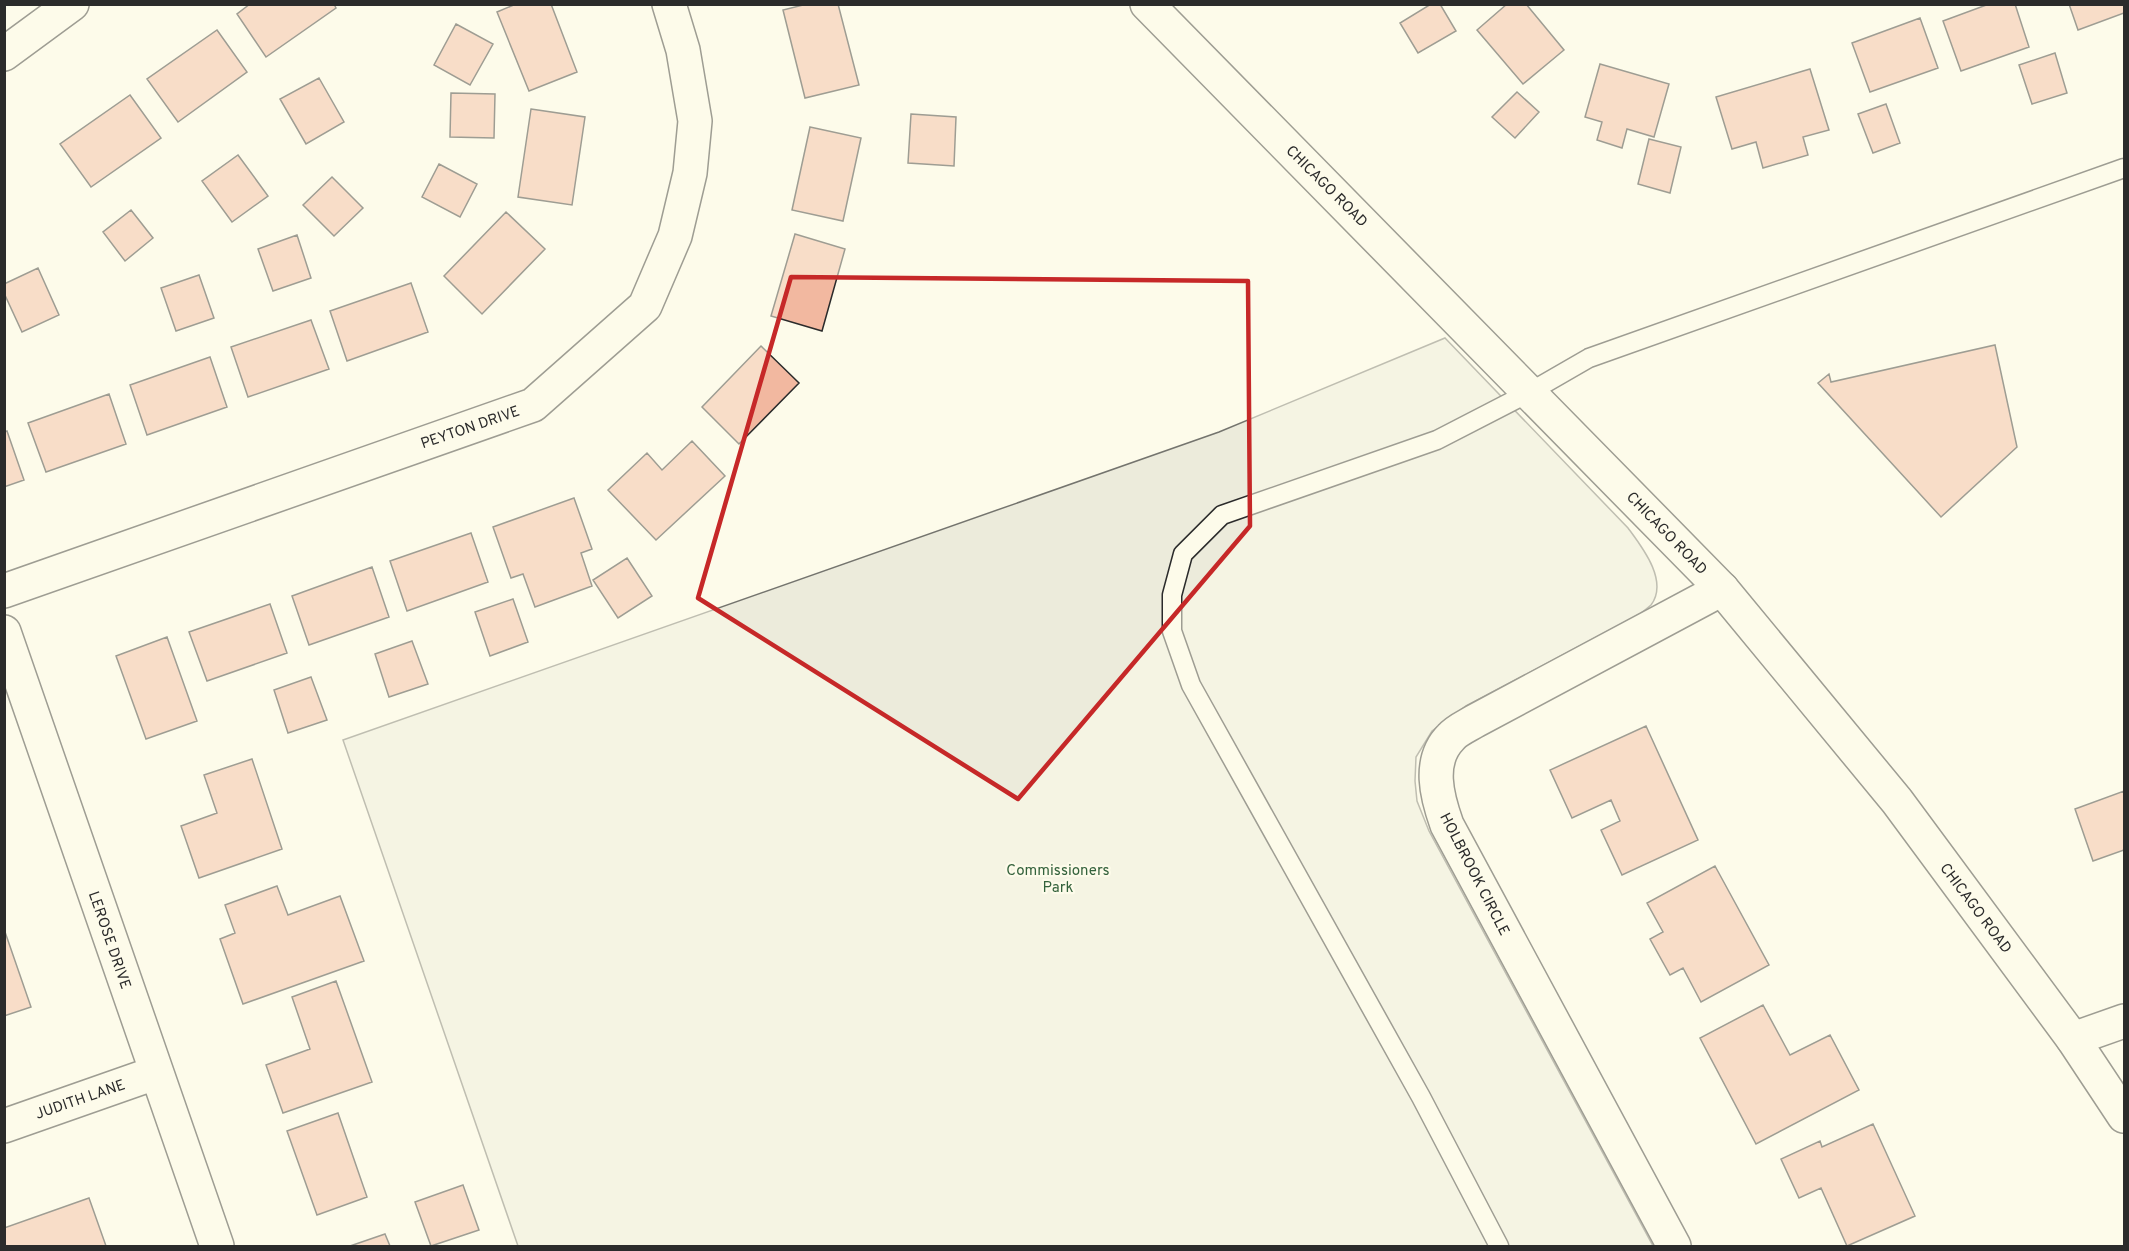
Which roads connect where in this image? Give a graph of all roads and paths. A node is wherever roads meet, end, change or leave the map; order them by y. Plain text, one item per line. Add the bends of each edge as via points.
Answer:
1 (72, 4) edge
2 (669, 4) edge
3 (1147, 4) edge
4 (4, 54) edge
5 (2124, 168) edge
6 (1530, 392) junction
7 (1722, 589) junction
8 (4, 591) edge
9 (4, 632) edge
10 (2124, 1021) edge
11 (2073, 1039) junction
12 (155, 1073) junction
13 (2124, 1116) edge
14 (4, 1126) edge
15 (217, 1246) edge
16 (1499, 1246) edge
17 (1674, 1246) edge

1 - 4 street
2 - 8 street, PEYTON DRIVE via 683,50 695,121 690,173 675,236 645,306 533,405
3 - 6 street, CHICAGO ROAD
5 - 6 lane via 1589,358
6 - 7 street, CHICAGO ROAD
6 - 16 lane via 1437,440 1222,515 1183,554 1172,595 1172,631 1191,685 1421,1097
7 - 11 street, CHICAGO ROAD via 1897,801
7 - 17 street, HOLBROOK CIRCLE via 1474,721 1451,736 1440,753 1436,774 1437,796 1447,825
9 - 12 street, LEROSE DRIVE
10 - 11 street
11 - 13 street, CHICAGO ROAD
12 - 14 street, JUDITH LANE
12 - 15 street, LEROSE DRIVE

